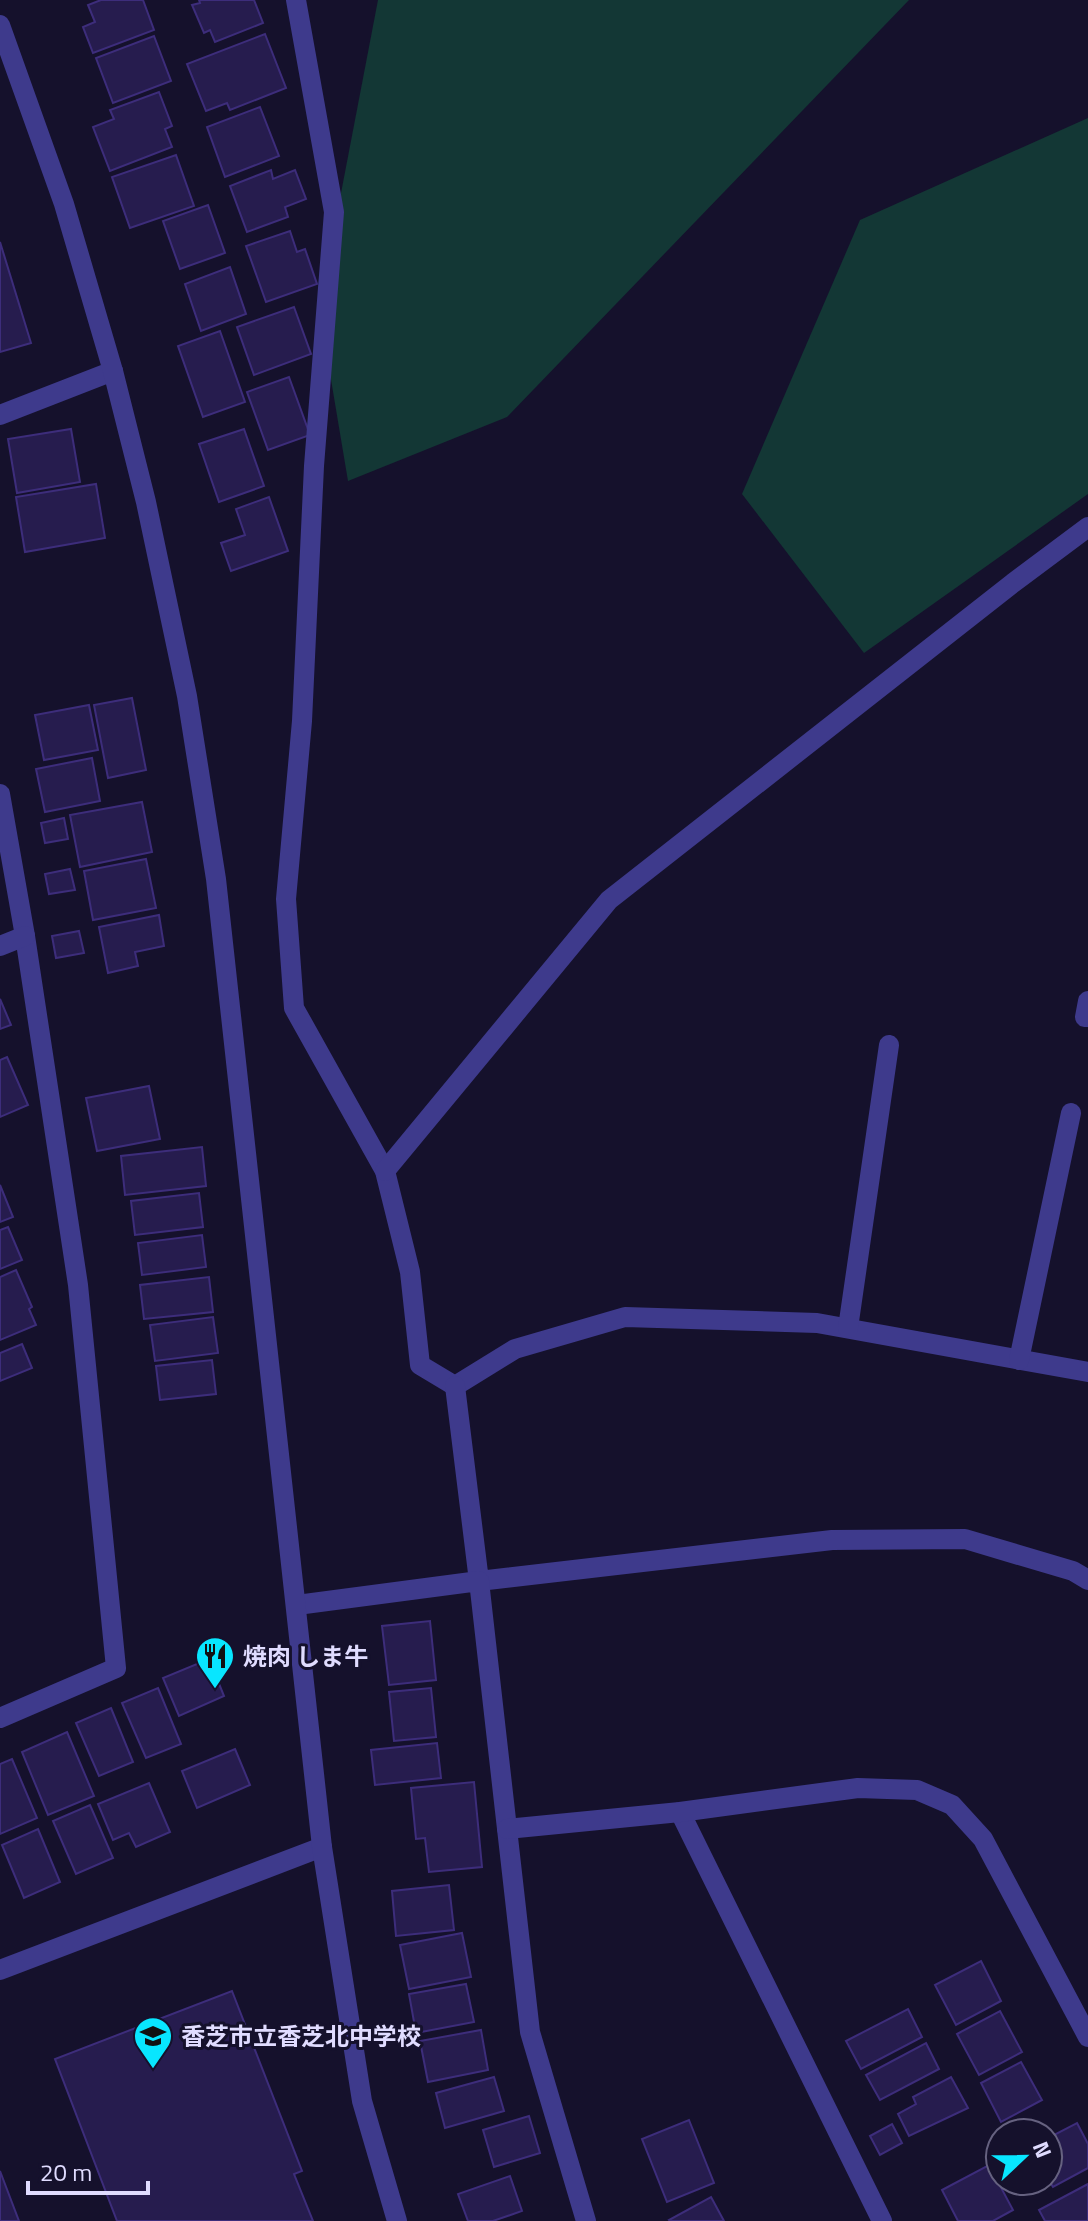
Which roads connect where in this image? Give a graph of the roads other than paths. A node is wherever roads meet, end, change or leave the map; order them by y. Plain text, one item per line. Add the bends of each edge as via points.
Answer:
1 (296, 0) edge
2 (0, 25) edge
3 (113, 371) junction
4 (0, 415) edge
5 (1088, 527) edge
6 (0, 794) edge
7 (25, 936) junction
8 (0, 946) edge
9 (1088, 1001) edge
10 (1088, 1017) edge
11 (889, 1045) dead end
12 (1071, 1113) dead end
13 (385, 1171) junction
14 (848, 1328) junction
15 (1019, 1360) junction
16 (1088, 1372) edge
17 (455, 1386) junction
18 (1088, 1580) edge
19 (479, 1581) junction
20 (297, 1605) junction
21 (0, 1718) edge
22 (680, 1812) junction
23 (507, 1829) junction
24 (322, 1847) junction
25 (0, 1970) edge
26 (1088, 2037) edge
27 (397, 2221) edge
28 (586, 2221) edge
29 (882, 2221) edge

1 - 13 street via 334,212 286,899 294,1008
2 - 3 street via 64,204
3 - 4 street
3 - 20 street via 187,696 216,879
5 - 13 street via 609,900
6 - 7 street
7 - 8 street
7 - 21 street via 78,1285 116,1668
9 - 10 street
11 - 14 street
12 - 15 street
13 - 17 street via 410,1272 420,1365
14 - 15 street
14 - 17 street via 625,1317 515,1349
15 - 16 street
17 - 19 street
18 - 19 street via 1073,1571 950,1539 832,1540
19 - 20 street
19 - 23 street
20 - 24 street
22 - 23 street
22 - 26 street via 895,1787 952,1805 989,1849
22 - 29 street
23 - 28 street via 530,2032
24 - 25 street
24 - 27 street via 362,2101

